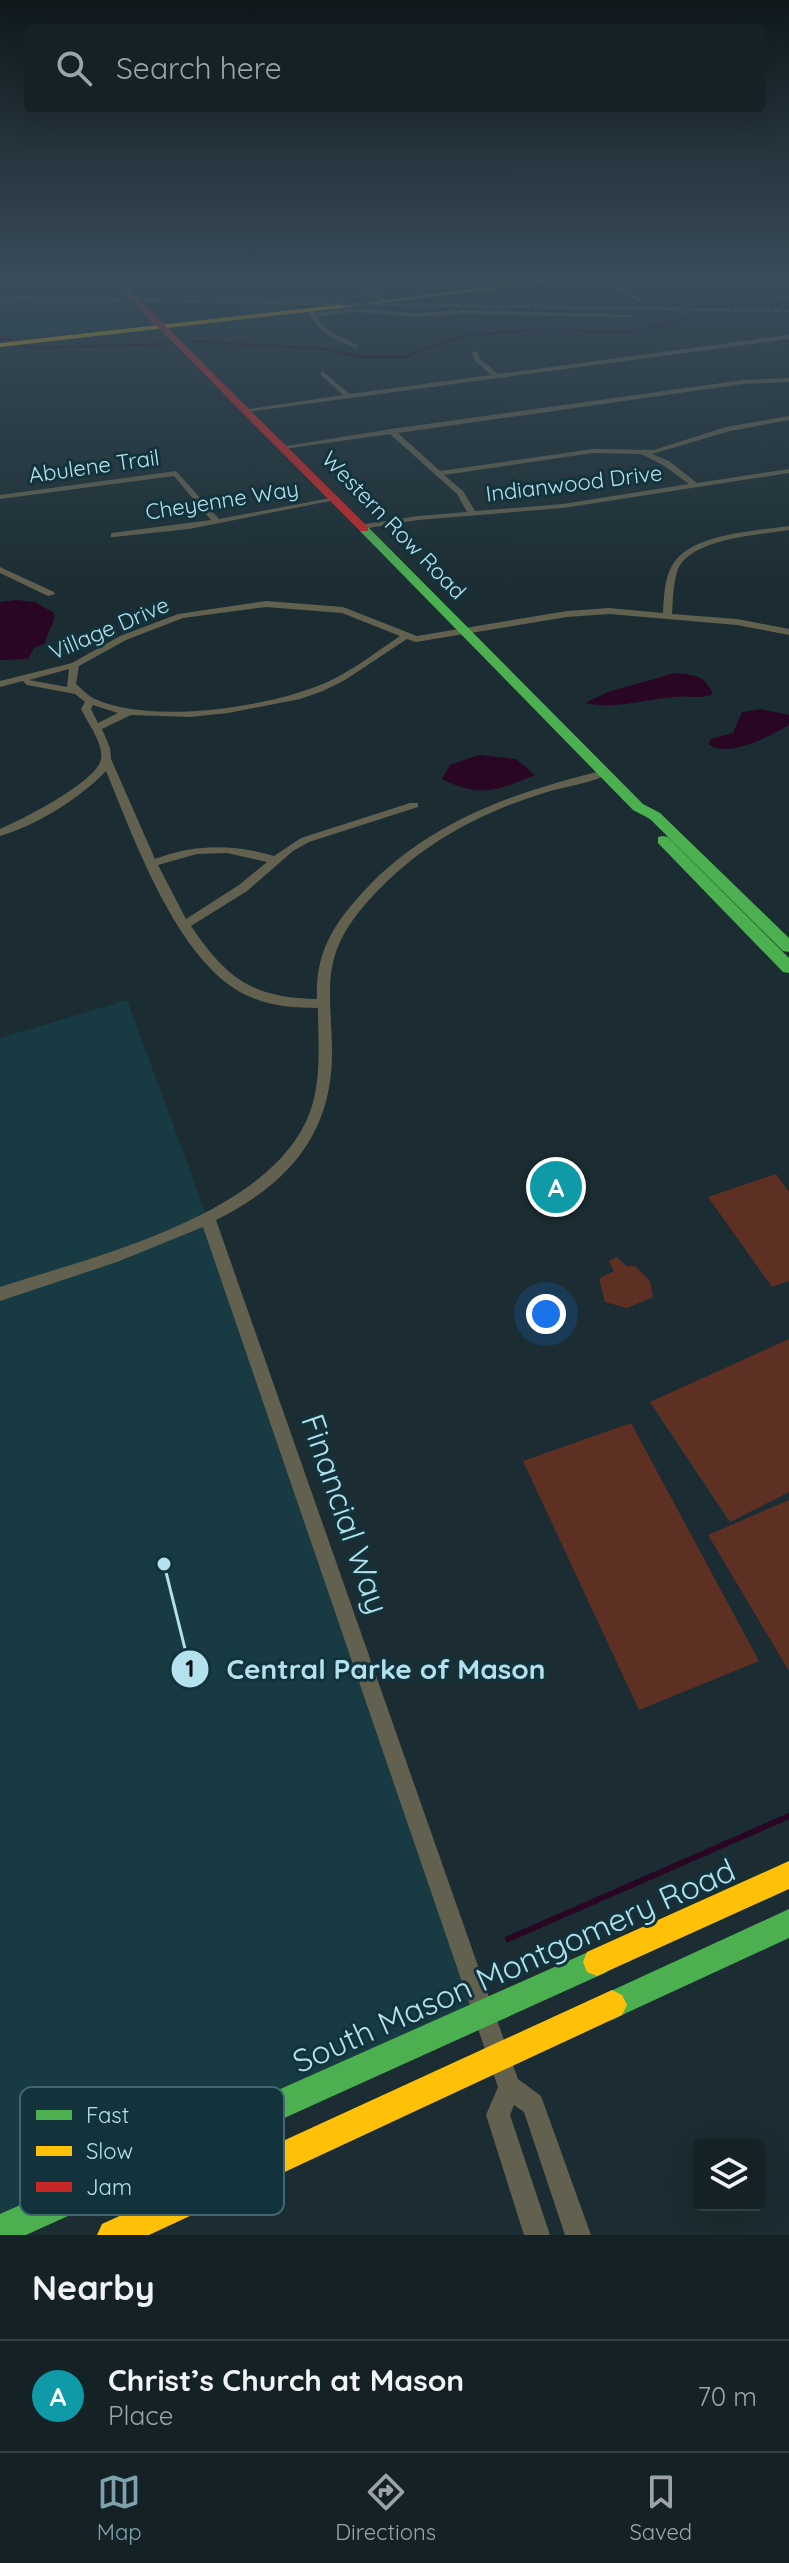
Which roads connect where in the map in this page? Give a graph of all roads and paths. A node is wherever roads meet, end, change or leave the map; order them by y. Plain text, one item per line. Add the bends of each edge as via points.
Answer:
1 (219, 383) edge
2 (334, 383) edge
3 (439, 383) edge
4 (734, 383) edge
5 (347, 395) junction
6 (246, 410) junction
7 (789, 418) edge
8 (391, 431) junction
9 (284, 447) junction
10 (641, 452) junction
11 (789, 471) edge
12 (439, 473) junction
13 (695, 485) junction
14 (0, 497) edge
15 (336, 499) junction
16 (473, 514) junction
17 (217, 522) junction
18 (362, 527) junction
19 (789, 528) edge
20 (114, 535) dead end
21 (0, 570) edge
22 (51, 594) dead end
23 (667, 615) junction
24 (789, 632) edge
25 (465, 633) junction
26 (404, 637) junction
27 (75, 665) junction
28 (23, 681) junction
29 (0, 684) edge
30 (75, 691) junction
31 (90, 703) junction
32 (130, 711) junction
33 (95, 729) junction
34 (106, 759) junction
35 (605, 773) junction
36 (414, 805) dead end
37 (0, 833) edge
38 (274, 860) junction
39 (151, 864) junction
40 (185, 925) junction
41 (782, 944) edge
42 (789, 968) edge
43 (324, 1004) junction
44 (208, 1219) junction
45 (0, 1294) edge
46 (789, 1875) edge
47 (789, 1923) edge
48 (483, 2013) junction
49 (498, 2057) junction
50 (510, 2087) junction
51 (284, 2102) edge
52 (284, 2156) edge
53 (33, 2215) edge
54 (156, 2215) edge
55 (0, 2230) edge
56 (113, 2235) edge
57 (537, 2235) edge
58 (578, 2235) edge

1 - 6 street, Western Row Road
2 - 5 street
3 - 5 street
4 - 8 street
5 - 6 street
6 - 9 street, Western Row Road
7 - 10 street
8 - 9 street
8 - 12 street
9 - 15 street, Western Row Road
10 - 12 street via 593,451
10 - 13 street
11 - 13 street, Indianwood Drive
12 - 16 street
13 - 16 street, Indianwood Drive
14 - 17 street, Abulene Trail via 176,473
15 - 17 street, Cheyenne Way
15 - 18 street, Western Row Road
16 - 18 street, Indianwood Drive
17 - 20 street, Cheyenne Way
18 - 25 street, Western Row Road
19 - 23 street via 714,541 684,555 675,568
21 - 22 street
23 - 24 street, Village Drive
23 - 25 street, Village Drive via 591,612
25 - 26 street, Village Drive
25 - 35 street, Western Row Road
26 - 27 street, Village Drive via 332,607 241,606 158,623
26 - 32 street via 337,681 281,702 221,712
27 - 28 street, Village Drive
27 - 30 street via 70,682
28 - 29 street, Village Drive
28 - 30 street
30 - 31 street
31 - 32 street
31 - 33 street via 86,709
32 - 33 street
33 - 34 street
34 - 37 street via 88,782
34 - 39 street
35 - 41 street, Western Row Road via 638,807 640,818
35 - 43 street via 498,804 408,853 344,923 324,968
36 - 38 street via 324,832
38 - 39 street via 200,848
38 - 40 street via 243,888
39 - 40 street
40 - 43 street via 211,964 246,990 280,1003
41 - 42 street, Western Row Road
43 - 44 street via 327,1074 312,1129 270,1180
44 - 45 street
44 - 48 street, Financial Way
46 - 48 street, South Mason Montgomery Road
47 - 49 street
48 - 49 street, Financial Way
48 - 51 street, South Mason Montgomery Road
49 - 50 street, Financial Way
49 - 52 street
50 - 57 street via 498,2115
50 - 58 street via 533,2104
53 - 55 street, South Mason Montgomery Road
54 - 56 street

